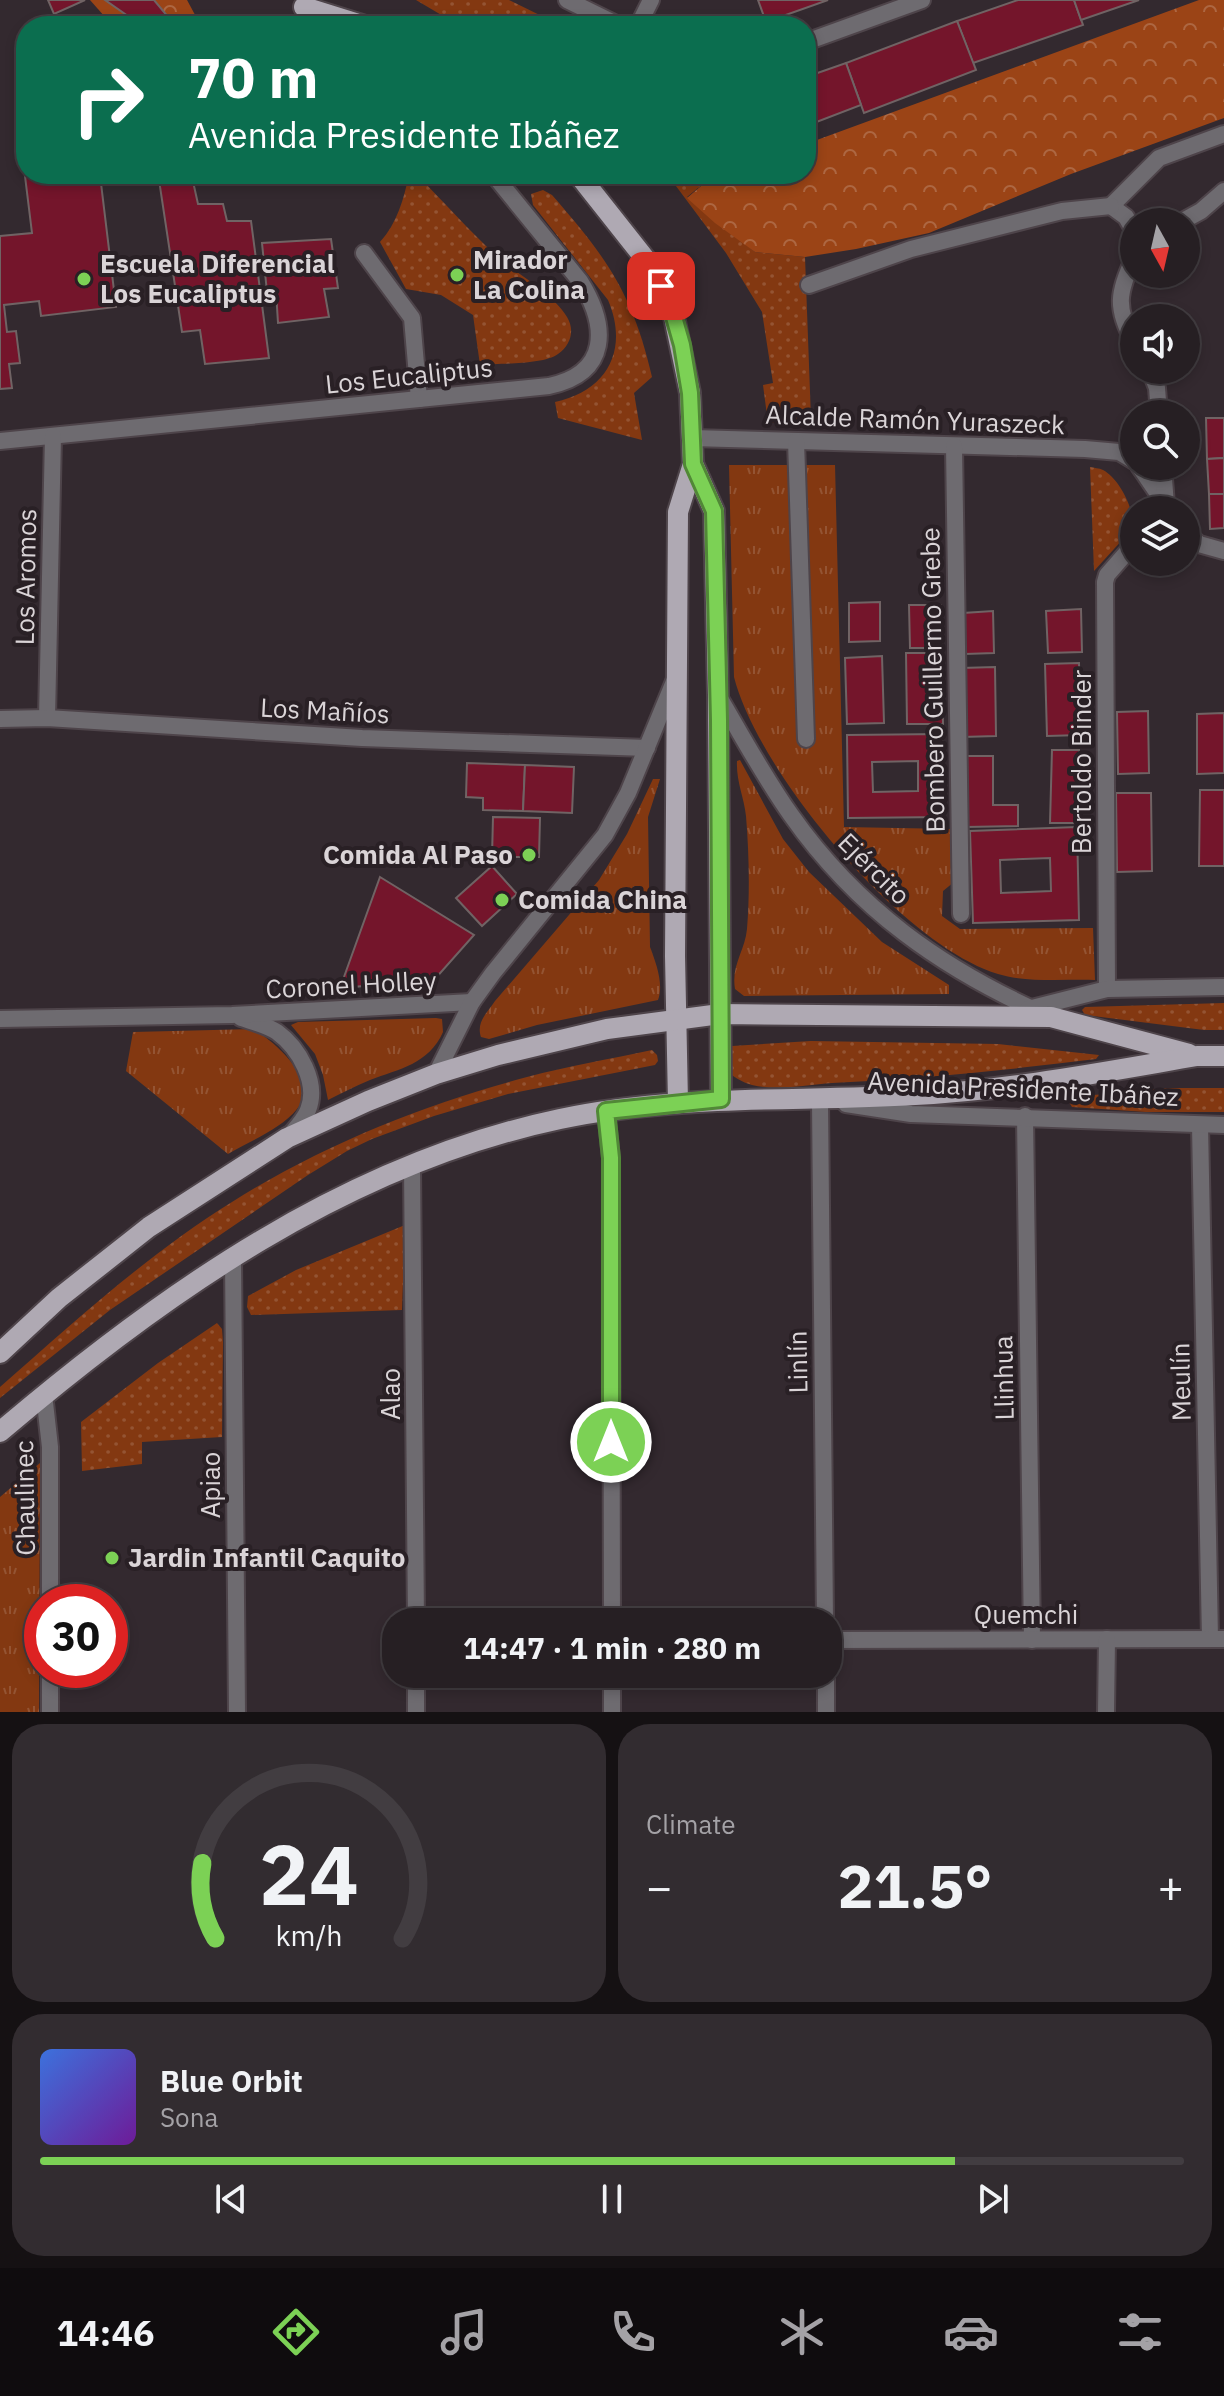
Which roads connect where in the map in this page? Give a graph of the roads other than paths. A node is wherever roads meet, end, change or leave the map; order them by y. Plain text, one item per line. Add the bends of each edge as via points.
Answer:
1 (567, 0) edge
2 (922, 0) edge
3 (300, 4) edge
4 (883, 8) edge
5 (335, 16) edge
6 (600, 16) edge
7 (816, 38) edge
8 (1224, 134) edge
9 (501, 184) edge
10 (583, 184) edge
11 (1224, 191) edge
12 (1111, 206) junction
13 (1200, 212) edge
14 (1120, 213) edge
15 (364, 253) dead end
16 (809, 285) dead end
17 (419, 399) junction
18 (53, 436) junction
19 (692, 438) junction
20 (0, 441) edge
21 (796, 441) junction
22 (954, 446) junction
23 (1120, 453) edge
24 (693, 464) junction
25 (1200, 544) edge
26 (1224, 551) edge
27 (1120, 560) edge
28 (678, 670) junction
29 (718, 695) junction
30 (47, 718) junction
31 (0, 719) edge
32 (806, 739) dead end
33 (647, 748) junction
34 (961, 914) dead end
35 (1224, 987) edge
36 (1107, 989) junction
37 (472, 1002) junction
38 (1031, 1008) junction
39 (720, 1014) junction
40 (232, 1015) junction
41 (1051, 1017) junction
42 (676, 1018) junction
43 (1002, 1018) junction
44 (0, 1019) edge
45 (1197, 1056) junction
46 (1224, 1056) edge
47 (436, 1074) junction
48 (721, 1099) junction
49 (820, 1101) junction
50 (678, 1102) junction
51 (606, 1111) junction
52 (1025, 1116) junction
53 (1200, 1125) junction
54 (1224, 1125) edge
55 (287, 1138) junction
56 (412, 1166) junction
57 (233, 1258) junction
58 (0, 1353) edge
59 (44, 1394) junction
60 (0, 1432) edge
61 (50, 1584) edge
62 (416, 1608) edge
63 (612, 1608) edge
64 (825, 1608) edge
65 (1107, 1639) junction
66 (1217, 1639) edge
67 (842, 1640) edge
68 (1032, 1640) junction
69 (50, 1688) edge
70 (416, 1688) edge
71 (612, 1688) edge
72 (826, 1688) edge
73 (50, 1712) edge
74 (237, 1712) edge
75 (416, 1712) edge
76 (612, 1712) edge
77 (826, 1712) edge
78 (1106, 1712) edge

1 - 6 street
2 - 4 street
3 - 5 main road
4 - 7 street
8 - 12 street via 1159,158
9 - 17 street, Los Eucaliptus via 592,300 599,344 586,370 563,383
10 - 19 main road, Ejército via 646,260 674,317 690,393
11 - 13 street
12 - 14 street
12 - 16 street via 1062,211 911,249
15 - 17 street via 412,318
17 - 18 street, Los Eucaliptus
18 - 20 street, Los Eucaliptus
18 - 30 street, Los Aromos
19 - 21 street, Alcalde Ramón Yuraszeck
19 - 24 main road, Ejército
21 - 22 street, Alcalde Ramón Yuraszeck
21 - 32 street
22 - 23 street, Alcalde Ramón Yuraszeck
22 - 34 street, Bombero Guillermo Grebe
24 - 28 main road, Ejército via 678,512
24 - 29 main road, Ejército via 714,511
25 - 26 street
27 - 36 street, Bertoldo Binder via 1105,582
28 - 33 street, Ejército
28 - 42 main road, Ejército
29 - 38 street, Ejército via 791,817 855,893 940,961
29 - 39 main road, Ejército
30 - 31 street, Los Mañíos
30 - 33 street, Los Mañíos via 362,738
33 - 37 street, Ejército via 605,835
35 - 36 street, Avenida Presidente Ibáñez
36 - 38 street, Avenida Presidente Ibáñez
37 - 40 street, Coronel Holley
37 - 47 street, Ejército
38 - 41 street, Ejército
38 - 43 street, Avenida Presidente Ibáñez
39 - 42 main road, Avenida Presidente Ibáñez
39 - 43 main road, Avenida Presidente Ibáñez
39 - 48 main road, Ejército
40 - 44 street, Coronel Holley
40 - 55 street, Coronel Holley via 274,1030 307,1074 310,1104
41 - 43 main road, Avenida Presidente Ibáñez
41 - 45 main road, Avenida Presidente Ibáñez
42 - 47 main road, Avenida Presidente Ibáñez via 571,1036
42 - 50 main road, Ejército
45 - 46 main road, Avenida Presidente Ibáñez
45 - 49 main road, Avenida Presidente Ibáñez via 993,1090
47 - 55 main road, Avenida Presidente Ibáñez
48 - 49 main road, Avenida Presidente Ibáñez
48 - 50 main road, Avenida Presidente Ibáñez
49 - 52 street, Avenida Presidente Ibáñez via 911,1114
49 - 64 street, Linlín
50 - 51 main road, Avenida Presidente Ibáñez
51 - 56 main road, Avenida Presidente Ibáñez via 512,1131
51 - 63 street via 611,1158
52 - 53 street, Avenida Presidente Ibáñez
52 - 68 street, Llinhua
53 - 54 street, Avenida Presidente Ibáñez
53 - 66 street, Meulín
55 - 58 main road, Avenida Presidente Ibáñez via 149,1227
56 - 57 main road, Avenida Presidente Ibáñez via 314,1211
56 - 62 street, Alao
57 - 59 main road, Avenida Presidente Ibáñez
57 - 74 street, Apiao
59 - 60 main road, Avenida Presidente Ibáñez
59 - 61 street, Chaulinec via 50,1447
65 - 66 street, Quemchi
65 - 68 street, Quemchi
65 - 78 street
67 - 68 street, Quemchi
69 - 73 street
70 - 75 street
71 - 76 street
72 - 77 street

